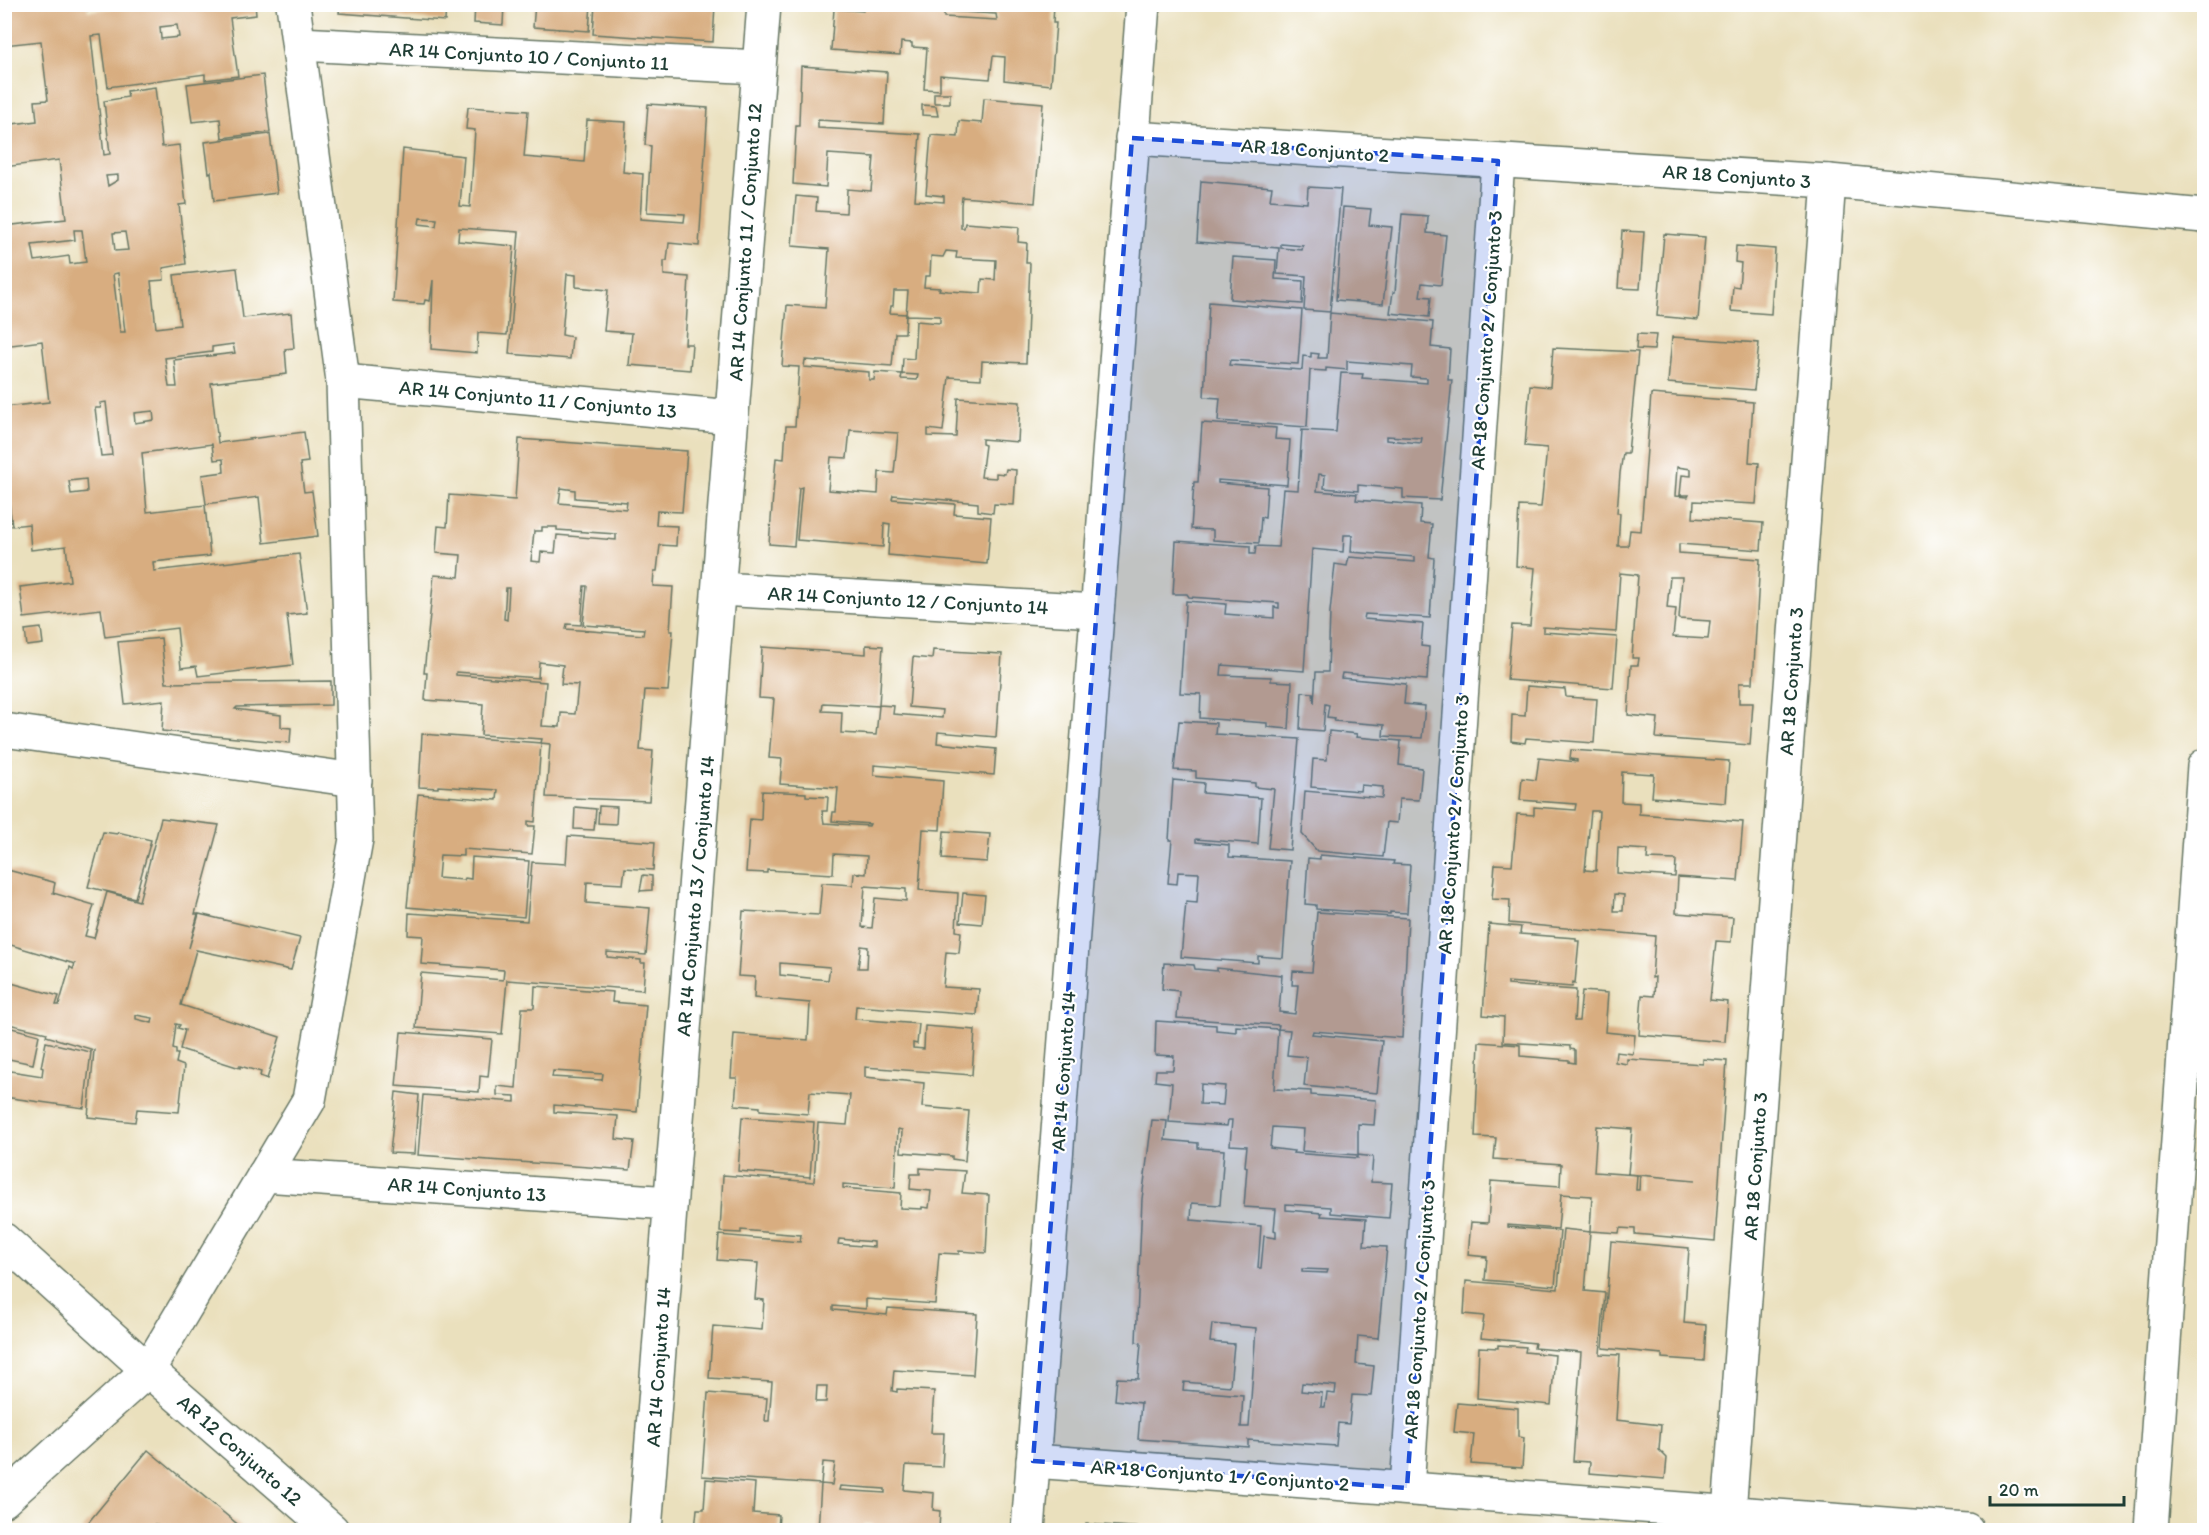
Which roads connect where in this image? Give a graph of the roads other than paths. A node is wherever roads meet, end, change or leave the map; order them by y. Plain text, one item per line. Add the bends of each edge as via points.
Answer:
1 (293, 4) edge
2 (764, 4) edge
3 (1143, 4) edge
4 (299, 44) junction
5 (759, 68) junction
6 (1132, 138) junction
7 (1498, 161) junction
8 (1829, 181) junction
9 (2205, 216) edge
10 (344, 381) junction
11 (732, 417) junction
12 (720, 589) junction
13 (1097, 611) junction
14 (4, 730) edge
15 (2205, 765) edge
16 (355, 780) junction
17 (264, 1175) junction
18 (670, 1203) junction
19 (4, 1240) edge
20 (148, 1370) junction
21 (1033, 1461) junction
22 (1407, 1488) junction
23 (4, 1500) edge
24 (1729, 1512) junction
25 (332, 1530) edge
26 (645, 1530) edge
27 (1028, 1530) edge
28 (1967, 1530) edge
29 (2151, 1530) edge

1 - 4 street
2 - 5 street, AR 14 Conjunto 11 / Conjunto 12
3 - 6 street, AR 14 Conjunto 14
4 - 5 street, AR 14 Conjunto 10 / Conjunto 11
4 - 10 street
5 - 11 street, AR 14 Conjunto 11 / Conjunto 12
6 - 7 street, AR 18 Conjunto 2
6 - 13 street, AR 14 Conjunto 14
7 - 8 street, AR 18 Conjunto 3
7 - 22 street, AR 18 Conjunto 2 / Conjunto 3
8 - 9 street
8 - 24 street, AR 18 Conjunto 3
10 - 11 street, AR 14 Conjunto 11 / Conjunto 13
10 - 16 street
11 - 12 street, AR 14 Conjunto 11 / Conjunto 12
12 - 13 street, AR 14 Conjunto 12 / Conjunto 14
12 - 18 street, AR 14 Conjunto 13 / Conjunto 14
13 - 21 street, AR 14 Conjunto 14
14 - 16 street
15 - 29 street
16 - 17 street via 356,840 309,1100
17 - 18 street, AR 14 Conjunto 13
17 - 20 street
18 - 26 street, AR 14 Conjunto 14
19 - 20 street, AR 12 Conjunto 12
20 - 23 street
20 - 25 street, AR 12 Conjunto 12
21 - 22 street, AR 18 Conjunto 1 / Conjunto 2
21 - 27 street, AR 14 Conjunto 14
22 - 24 street, AR 18 Conjunto 1 / Conjunto 2
24 - 28 street, AR 18 Conjunto 1 / Conjunto 2

